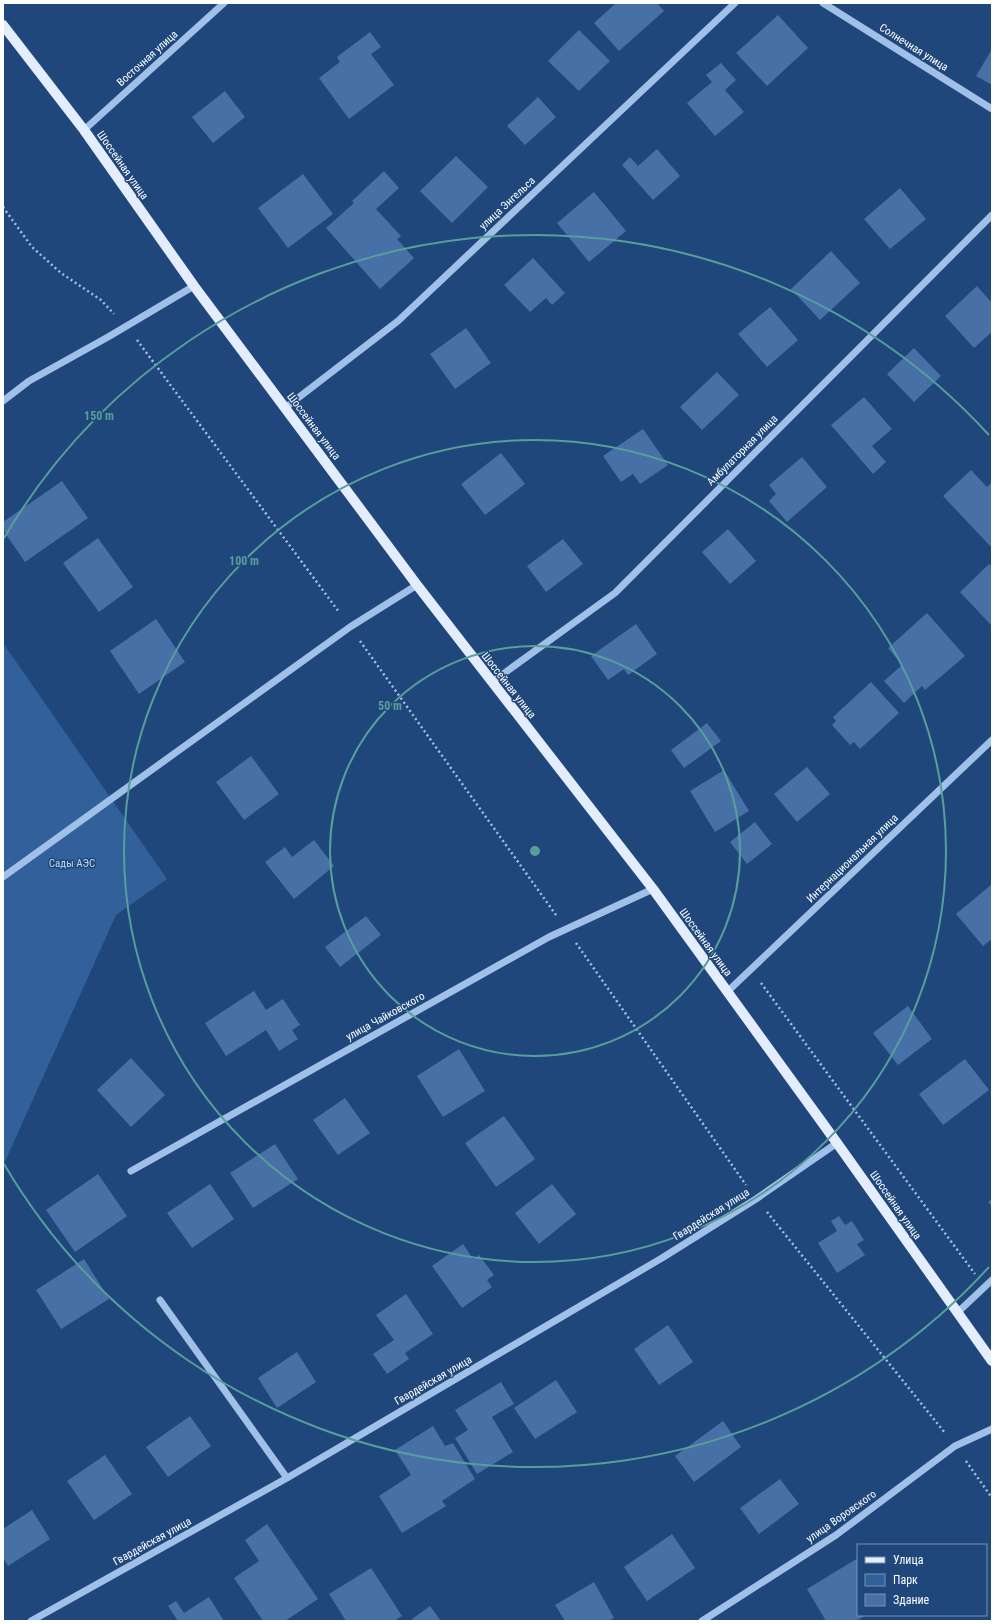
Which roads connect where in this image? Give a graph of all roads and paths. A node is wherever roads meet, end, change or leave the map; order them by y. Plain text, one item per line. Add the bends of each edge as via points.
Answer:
1 (224, 3) edge
2 (735, 3) edge
3 (823, 3) edge
4 (3, 25) edge
5 (992, 109) edge
6 (84, 130) junction
7 (3, 207) edge
8 (992, 215) edge
9 (194, 286) junction
10 (126, 326) junction
11 (3, 401) edge
12 (285, 408) junction
13 (417, 585) junction
14 (350, 627) junction
15 (492, 682) junction
16 (992, 740) edge
17 (3, 877) edge
18 (653, 889) junction
19 (566, 929) junction
20 (751, 970) junction
21 (727, 992) junction
22 (837, 1143) junction
23 (131, 1171) dead end
24 (756, 1199) junction
25 (992, 1280) edge
26 (985, 1287) junction
27 (160, 1300) dead end
28 (957, 1313) junction
29 (992, 1361) edge
30 (992, 1429) edge
31 (955, 1446) junction
32 (287, 1478) junction
33 (992, 1498) edge
34 (31, 1621) edge
35 (702, 1621) edge

1 - 6 street, Восточная улица
2 - 12 street, улица Энгельса via 398,321
3 - 5 street, Солнечная улица
4 - 6 main road, Шоссейная улица
6 - 9 main road, Шоссейная улица
7 - 10 path via 32,247 61,273 101,300
8 - 15 street, Амбулаторная улица via 615,592
9 - 10 street
9 - 12 main road, Шоссейная улица
10 - 11 street via 29,381
10 - 14 path
12 - 13 main road, Шоссейная улица
13 - 14 street
13 - 15 main road, Шоссейная улица
14 - 17 street
14 - 19 path
15 - 18 main road, Шоссейная улица
16 - 20 street, Интернациональная улица
18 - 19 street, улица Чайковского
18 - 21 main road, Шоссейная улица
19 - 23 street, улица Чайковского
19 - 24 path
20 - 21 street, Интернациональная улица
20 - 26 path
21 - 22 main road, Шоссейная улица
22 - 24 street, Гвардейская улица
22 - 28 main road, Шоссейная улица
24 - 31 path
24 - 32 street, Гвардейская улица via 662,1258
25 - 26 street
26 - 28 street
27 - 32 street
28 - 29 main road, Шоссейная улица
30 - 31 street, улица Воровского
31 - 33 path
31 - 35 street, улица Воровского via 836,1535
32 - 34 street, Гвардейская улица

